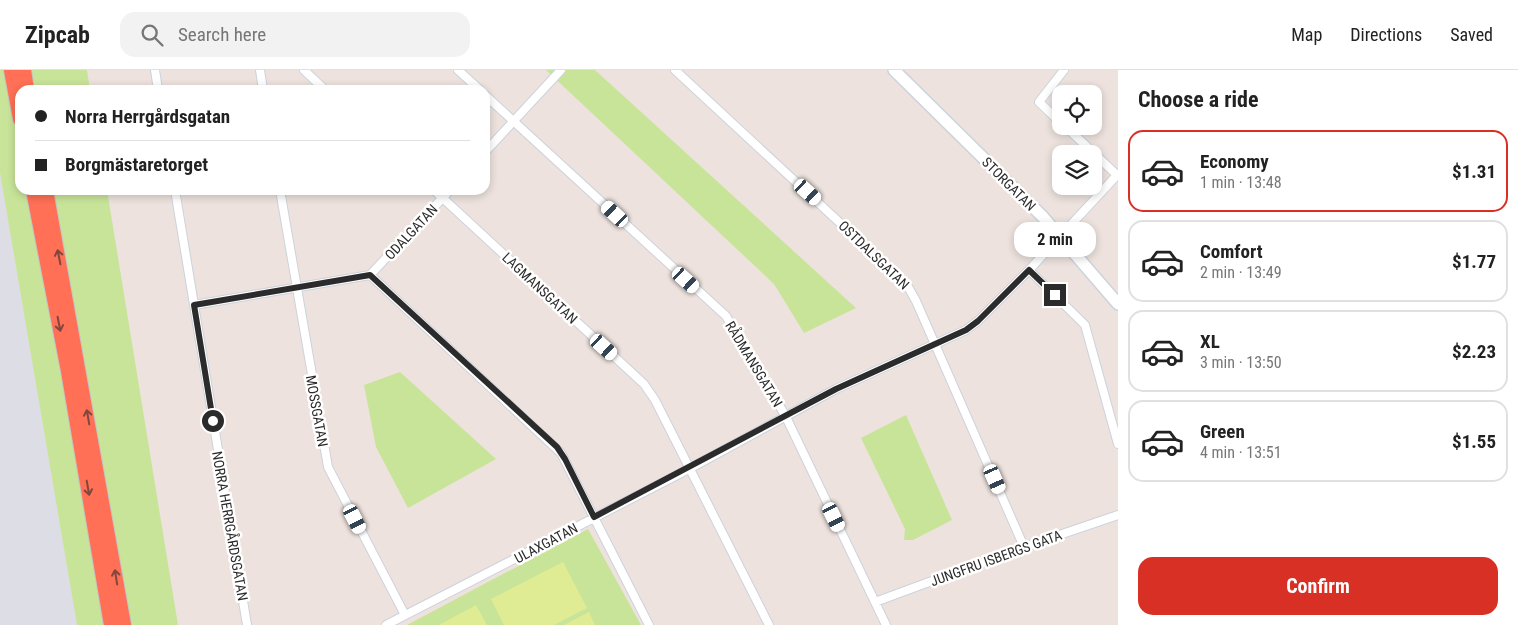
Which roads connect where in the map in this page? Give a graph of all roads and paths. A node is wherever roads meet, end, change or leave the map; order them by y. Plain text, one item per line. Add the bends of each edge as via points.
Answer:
1 (10, 70) edge
2 (24, 70) edge
3 (155, 70) edge
4 (260, 70) edge
5 (304, 70) edge
6 (458, 70) edge
7 (561, 70) edge
8 (676, 70) edge
9 (894, 70) edge
10 (905, 70) edge
11 (1064, 70) edge
12 (26, 85) edge
13 (157, 85) edge
14 (262, 85) edge
15 (320, 85) edge
16 (474, 85) edge
17 (1052, 85) edge
18 (1052, 85) edge
19 (15, 93) edge
20 (490, 99) edge
21 (1052, 114) edge
22 (514, 121) junction
23 (1075, 135) edge
24 (490, 147) edge
25 (1118, 175) edge
26 (34, 195) edge
27 (47, 195) edge
28 (176, 195) edge
29 (281, 195) edge
30 (440, 195) edge
31 (446, 195) edge
32 (443, 198) junction
33 (1063, 233) junction
34 (1029, 270) junction
35 (370, 275) junction
36 (296, 288) junction
37 (1118, 293) edge
38 (1118, 304) edge
39 (194, 305) junction
40 (936, 344) junction
41 (786, 417) junction
42 (1118, 444) edge
43 (689, 469) junction
44 (1118, 515) edge
45 (594, 517) junction
46 (1024, 547) junction
47 (875, 602) junction
48 (405, 616) junction
49 (111, 625) edge
50 (124, 625) edge
51 (247, 625) edge
52 (386, 625) edge
53 (649, 625) edge
54 (769, 625) edge
55 (886, 625) edge

1 - 19 highway
2 - 12 highway
3 - 13 street
4 - 14 street
5 - 15 street
6 - 16 street
7 - 22 street
8 - 40 street, OSTDALSGATAN via 902,278
9 - 33 main road, STORGATAN
10 - 33 main road, STORGATAN
11 - 18 street
17 - 21 street via 1039,102
20 - 22 street, RÅDMANSGATAN
22 - 24 street
22 - 41 street, RÅDMANSGATAN via 726,316
23 - 25 street
25 - 33 street, ULAXGATAN
26 -> 49 highway
50 -> 27 highway
28 - 39 street, NORRA HERRGÅRDSGATAN
29 - 36 street, MOSSGATAN
30 - 32 street, LAGMANSGATAN
31 - 32 street, ODALGATAN
32 - 35 street, ODALGATAN
32 - 43 street, LAGMANSGATAN via 644,384
33 - 34 street, ULAXGATAN
33 - 37 main road, STORGATAN
33 - 38 main road, STORGATAN
34 - 40 street, ULAXGATAN via 972,326
34 - 42 street via 1085,325
35 - 36 street
35 - 45 street via 557,447
36 - 39 street
36 - 48 street, MOSSGATAN via 328,467
39 - 51 street, NORRA HERRGÅRDSGATAN
40 - 41 street, ULAXGATAN via 836,389
40 - 46 street, OSTDALSGATAN
41 - 43 street, ULAXGATAN
41 - 47 street, RÅDMANSGATAN
43 - 45 street, ULAXGATAN
43 - 54 street, LAGMANSGATAN
44 - 46 street, JUNGFRU ISBERGS GATA
45 - 48 street, ULAXGATAN
45 - 53 street
46 - 47 street, JUNGFRU ISBERGS GATA
47 - 55 street, RÅDMANSGATAN
48 - 52 street, ULAXGATAN

